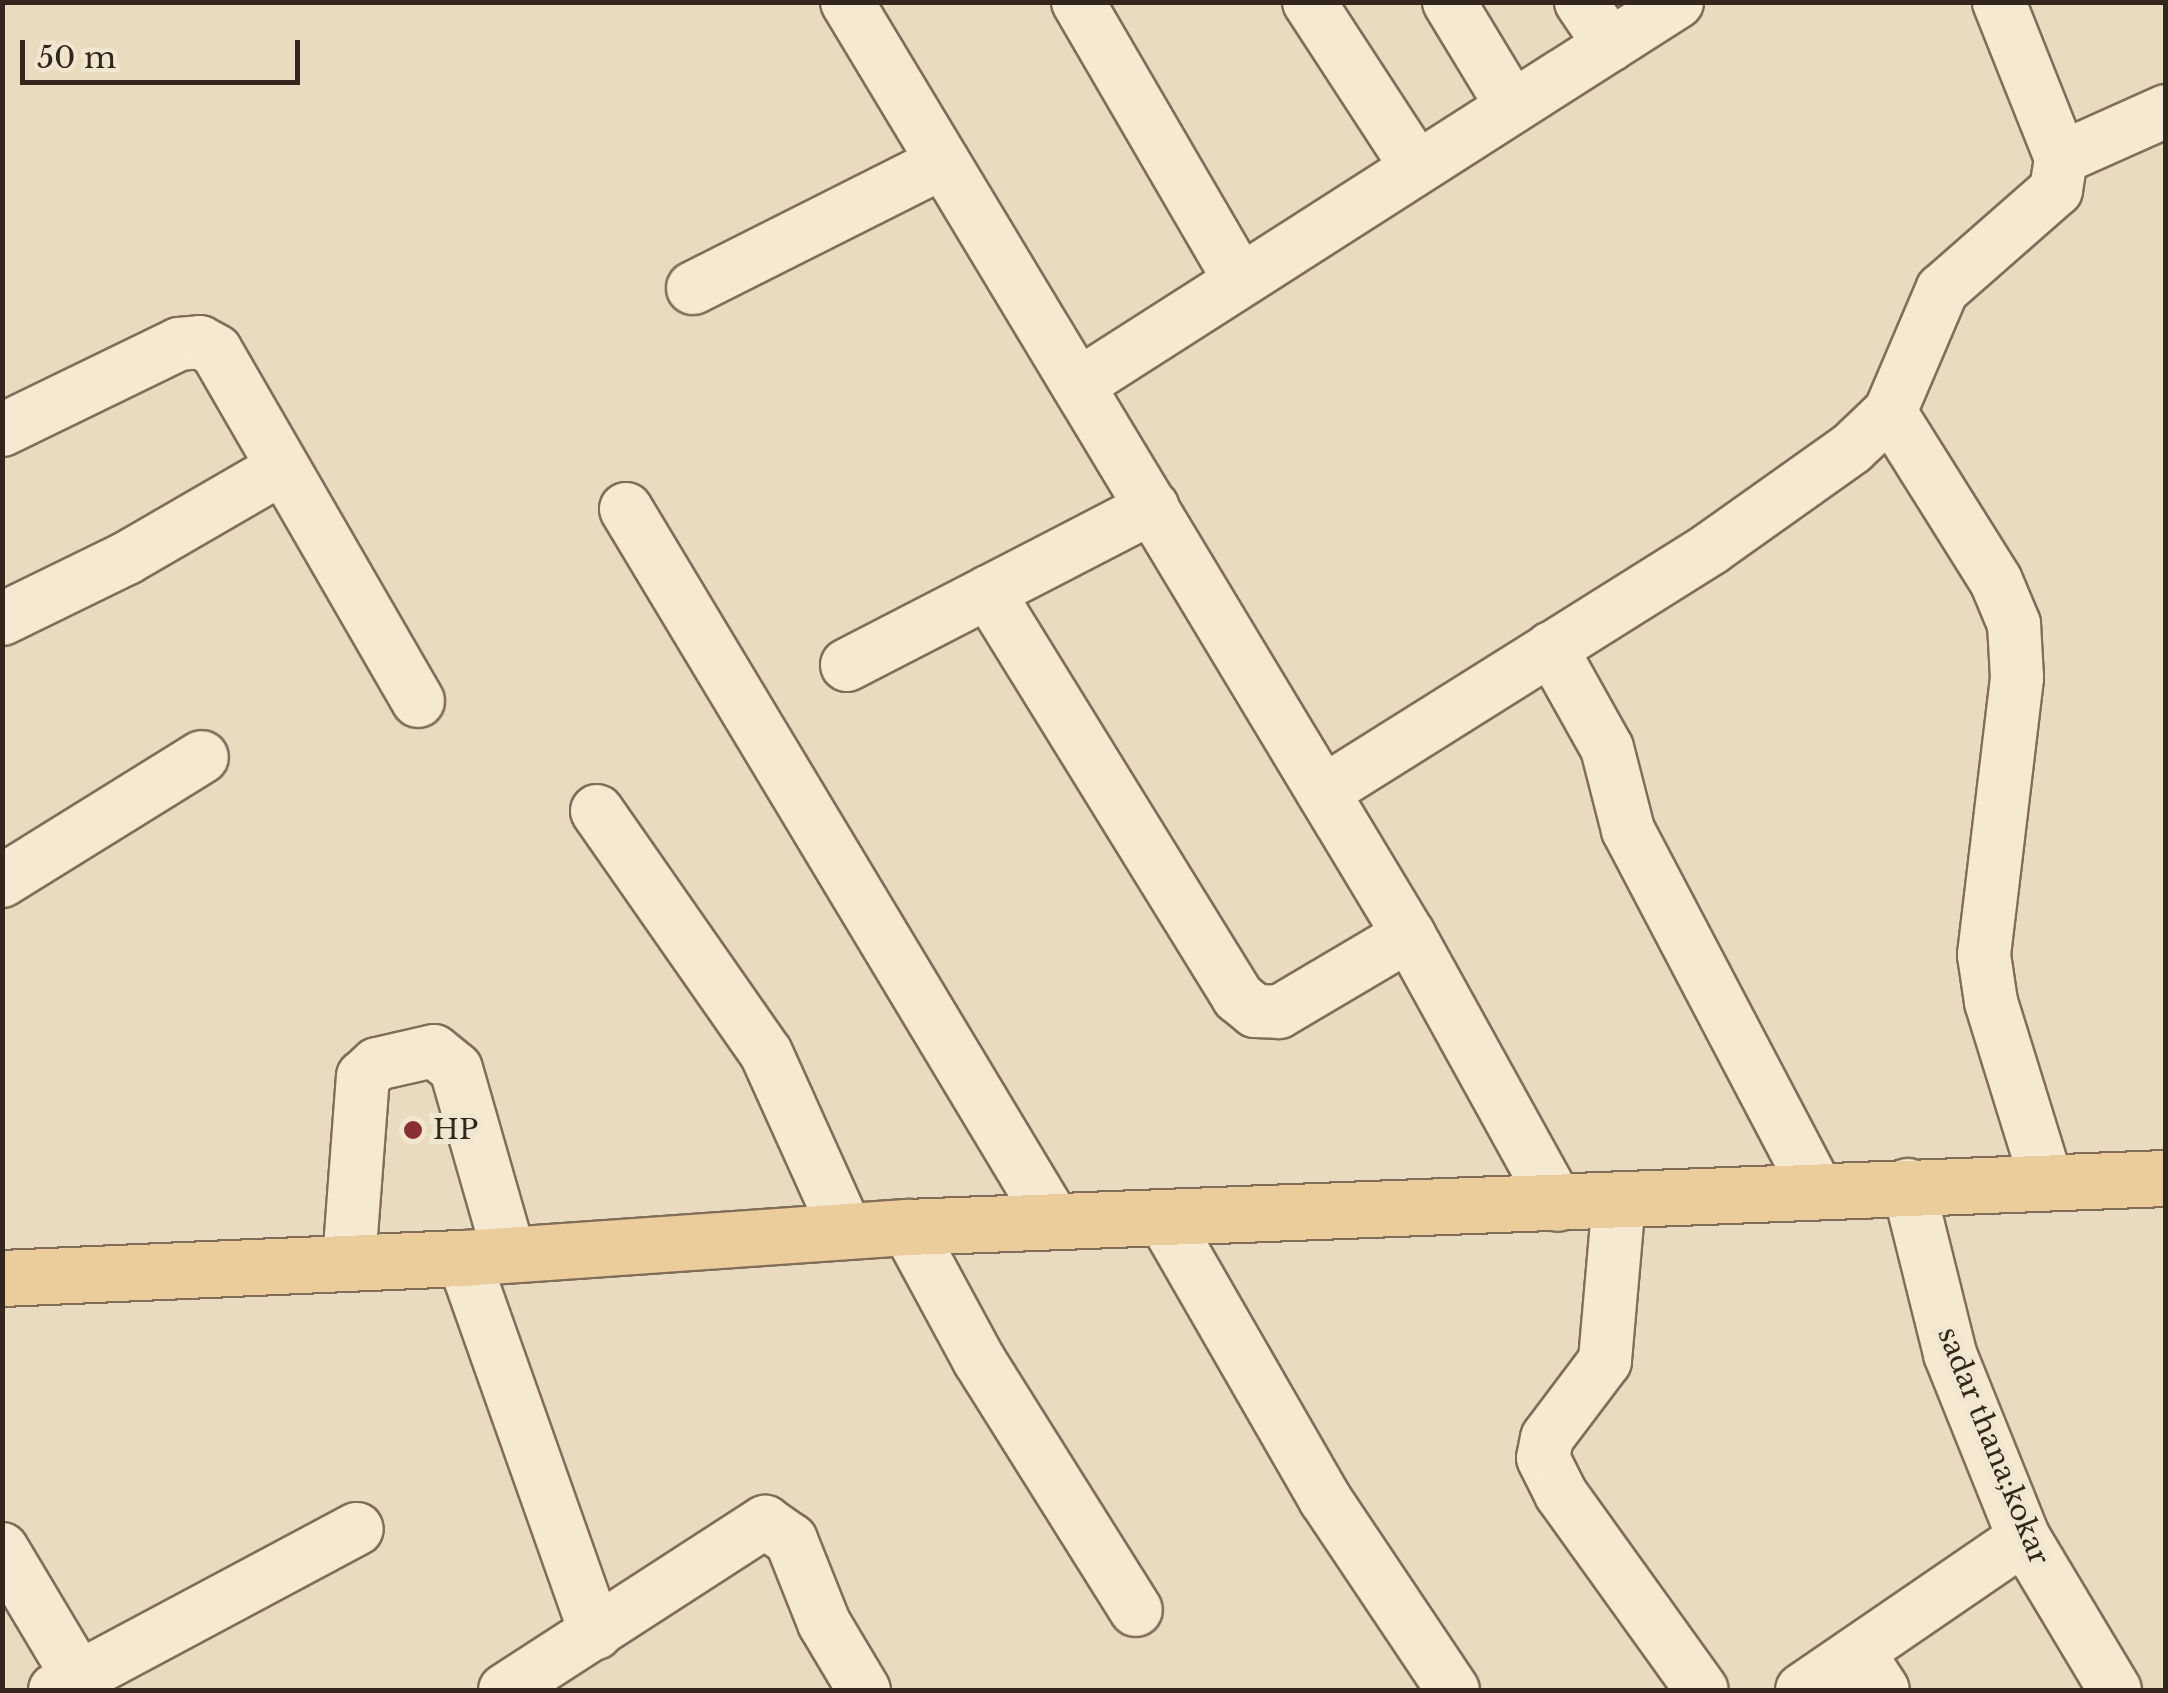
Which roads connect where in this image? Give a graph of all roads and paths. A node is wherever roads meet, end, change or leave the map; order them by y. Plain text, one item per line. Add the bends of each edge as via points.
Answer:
1 (847, 2) edge
2 (1078, 2) edge
3 (1308, 2) edge
4 (1449, 2) edge
5 (1581, 2) edge
6 (1677, 2) edge
7 (1999, 2) edge
8 (1610, 45) junction
9 (1512, 106) junction
10 (2166, 111) edge
11 (2061, 158) junction
12 (943, 162) junction
13 (1416, 166) junction
14 (1240, 280) junction
15 (692, 288) dead end
16 (1078, 385) junction
17 (1890, 412) junction
18 (2, 430) edge
19 (282, 468) junction
20 (1153, 507) junction
21 (626, 509) dead end
22 (988, 592) junction
23 (2, 619) edge
24 (1551, 648) junction
25 (847, 664) dead end
26 (418, 701) dead end
27 (202, 757) dead end
28 (1323, 792) junction
29 (598, 811) dead end
30 (2, 880) edge
31 (1409, 935) junction
32 (2166, 1178) edge
33 (2047, 1183) junction
34 (1908, 1185) junction
35 (1817, 1190) junction
36 (1620, 1200) junction
37 (1558, 1204) junction
38 (1164, 1219) junction
39 (1054, 1220) junction
40 (907, 1226) junction
41 (846, 1230) junction
42 (486, 1256) junction
43 (349, 1262) junction
44 (2, 1278) edge
45 (357, 1529) dead end
46 (2024, 1538) junction
47 (2, 1549) edge
48 (1136, 1610) dead end
49 (596, 1633) junction
50 (1870, 1671) edge
51 (73, 1686) edge
52 (505, 1690) edge
53 (864, 1690) edge
54 (1452, 1690) edge
55 (1702, 1690) edge
56 (1802, 1690) edge
57 (2115, 1690) edge

1 - 12 street
2 - 14 street
3 - 13 street
4 - 9 street
5 - 8 street
6 - 8 street
7 - 11 street
8 - 9 street
9 - 13 street
10 - 11 street
11 - 17 street via 2056,190 2036,213 1942,290
12 - 15 street
12 - 16 street
13 - 14 street
14 - 16 street
16 - 20 street
17 - 24 street via 1852,448 1710,549
17 - 33 street via 1996,581 2014,624 2017,678 1984,954 1991,1002
18 - 19 street via 179,344 200,342 216,351
19 - 23 street via 128,558
19 - 26 street
20 - 22 street
20 - 28 street
21 - 39 street
22 - 25 street
22 - 31 street via 1238,997 1255,1011 1279,1012
24 - 28 street
24 - 35 street via 1607,748 1639,853
27 - 30 street
28 - 31 street
29 - 41 street via 766,1053
31 - 37 street
32 - 33 main road
33 - 34 main road
34 - 35 main road
34 - 46 street, sadar thana;kokar via 1950,1354
35 - 36 main road
36 - 37 main road
36 - 55 street via 1605,1361 1547,1438 1544,1458 1561,1494
37 - 38 main road
38 - 39 main road
38 - 54 street via 1326,1499
39 - 40 main road
40 - 41 main road
40 - 48 street via 978,1360
41 - 42 main road
42 - 43 main road
42 - 43 street via 456,1069 434,1050 377,1064 363,1077
42 - 49 street
43 - 44 main road
45 - 51 street
46 - 50 street
46 - 57 street, sadar thana;kokar
47 - 51 street
49 - 52 street
49 - 53 street via 764,1522 791,1540 824,1623
50 - 56 street

